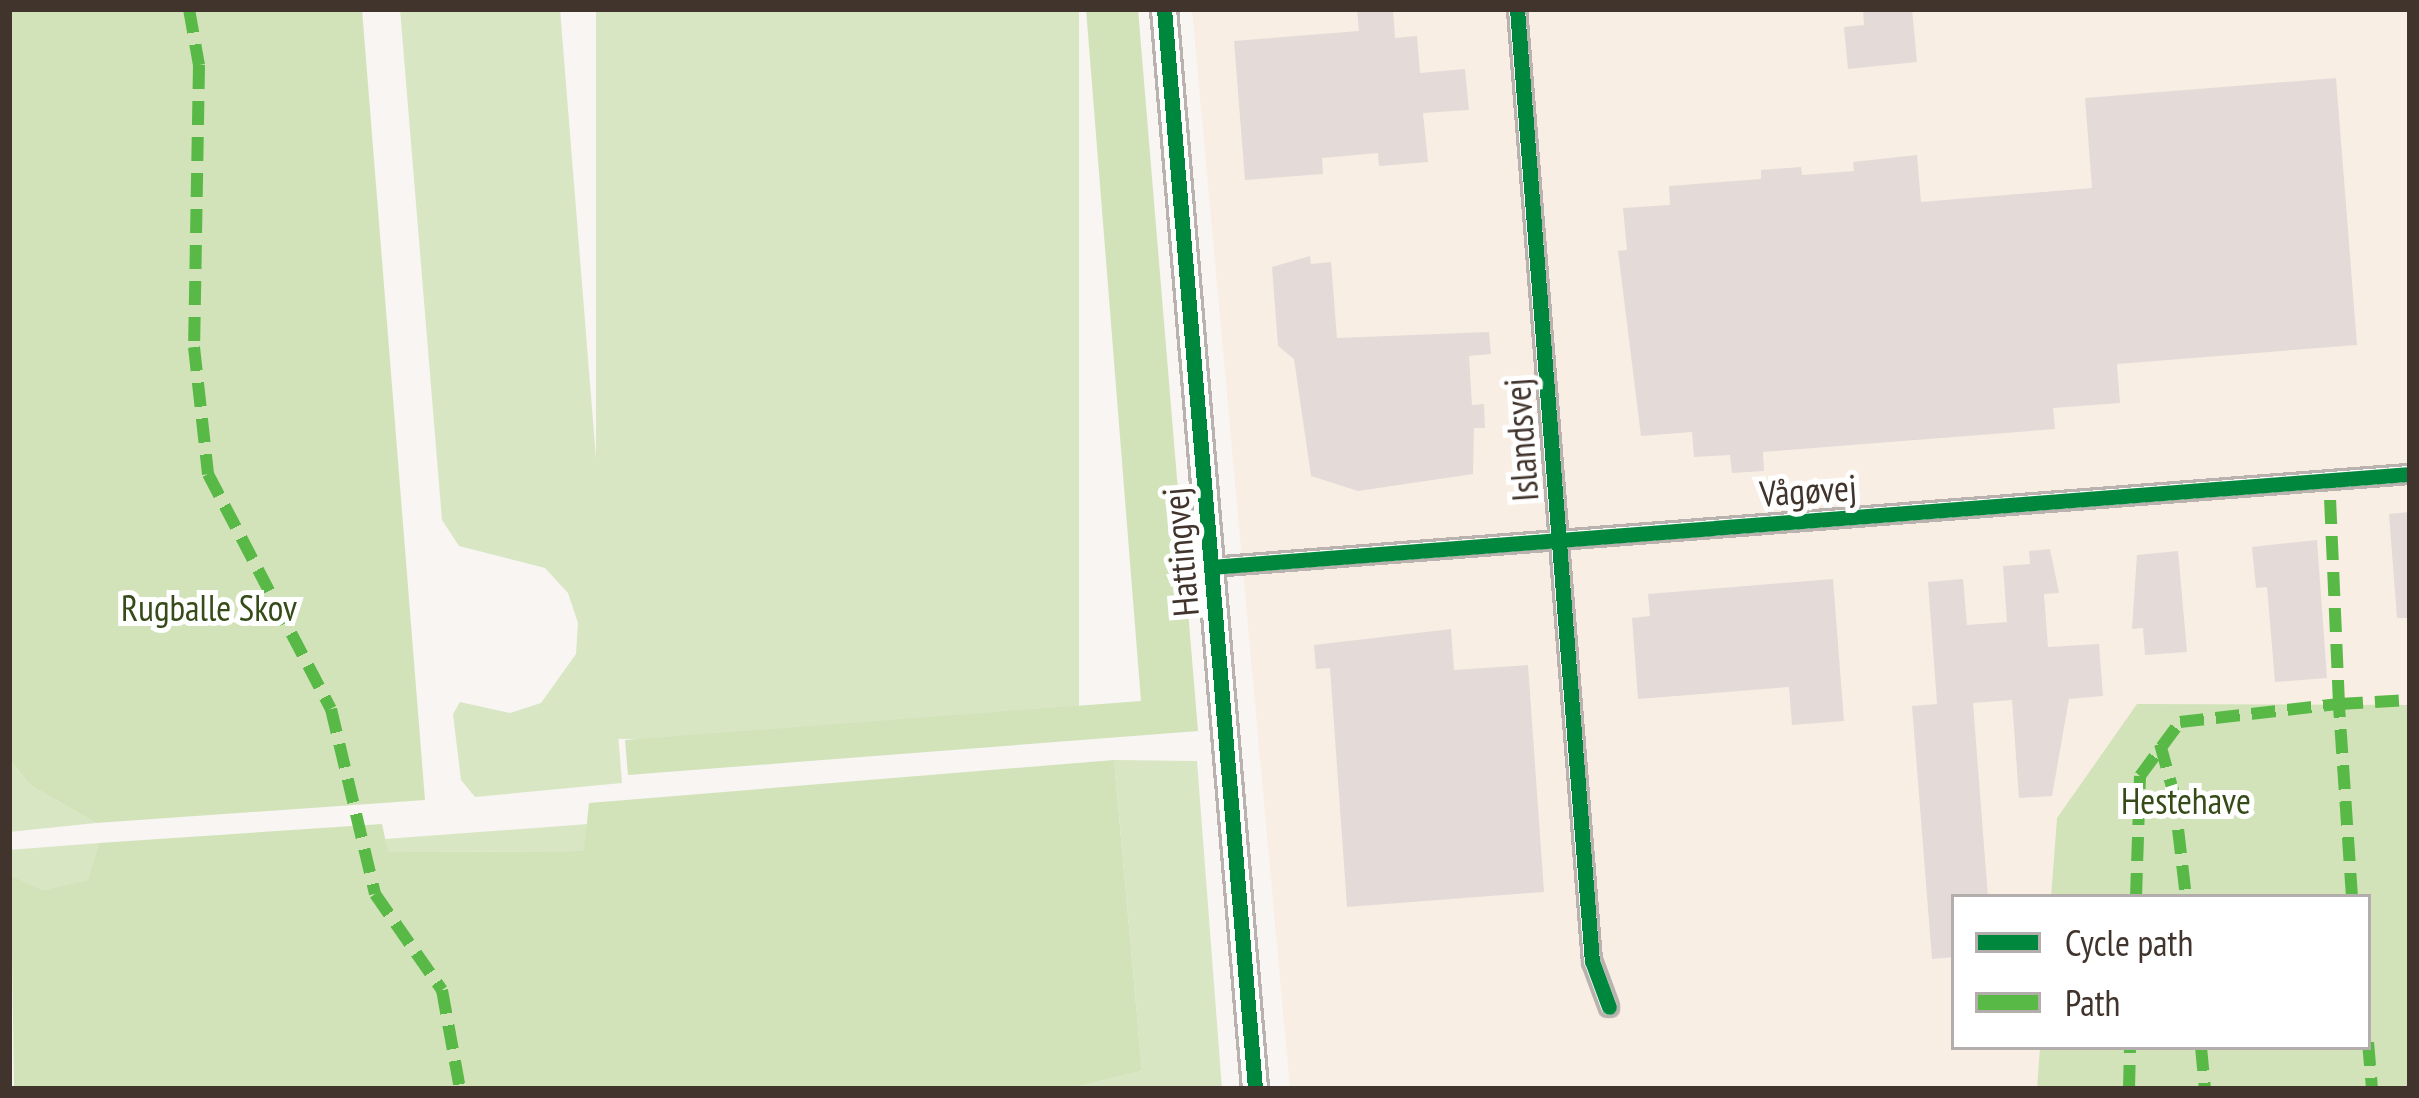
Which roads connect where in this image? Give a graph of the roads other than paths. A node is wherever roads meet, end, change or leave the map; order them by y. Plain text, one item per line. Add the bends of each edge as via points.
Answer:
1 (1164, 9) edge
2 (1517, 9) edge
3 (2410, 474) edge
4 (1559, 540) junction
5 (1211, 567) junction
6 (1610, 1007) dead end
7 (1255, 1089) edge

1 - 5 street, Hattingvej
2 - 4 street, Islandsvej
3 - 4 street, Vågøvej
4 - 5 street, Vågøvej
4 - 6 street, Islandsvej via 1592,961
5 - 7 street, Hattingvej

